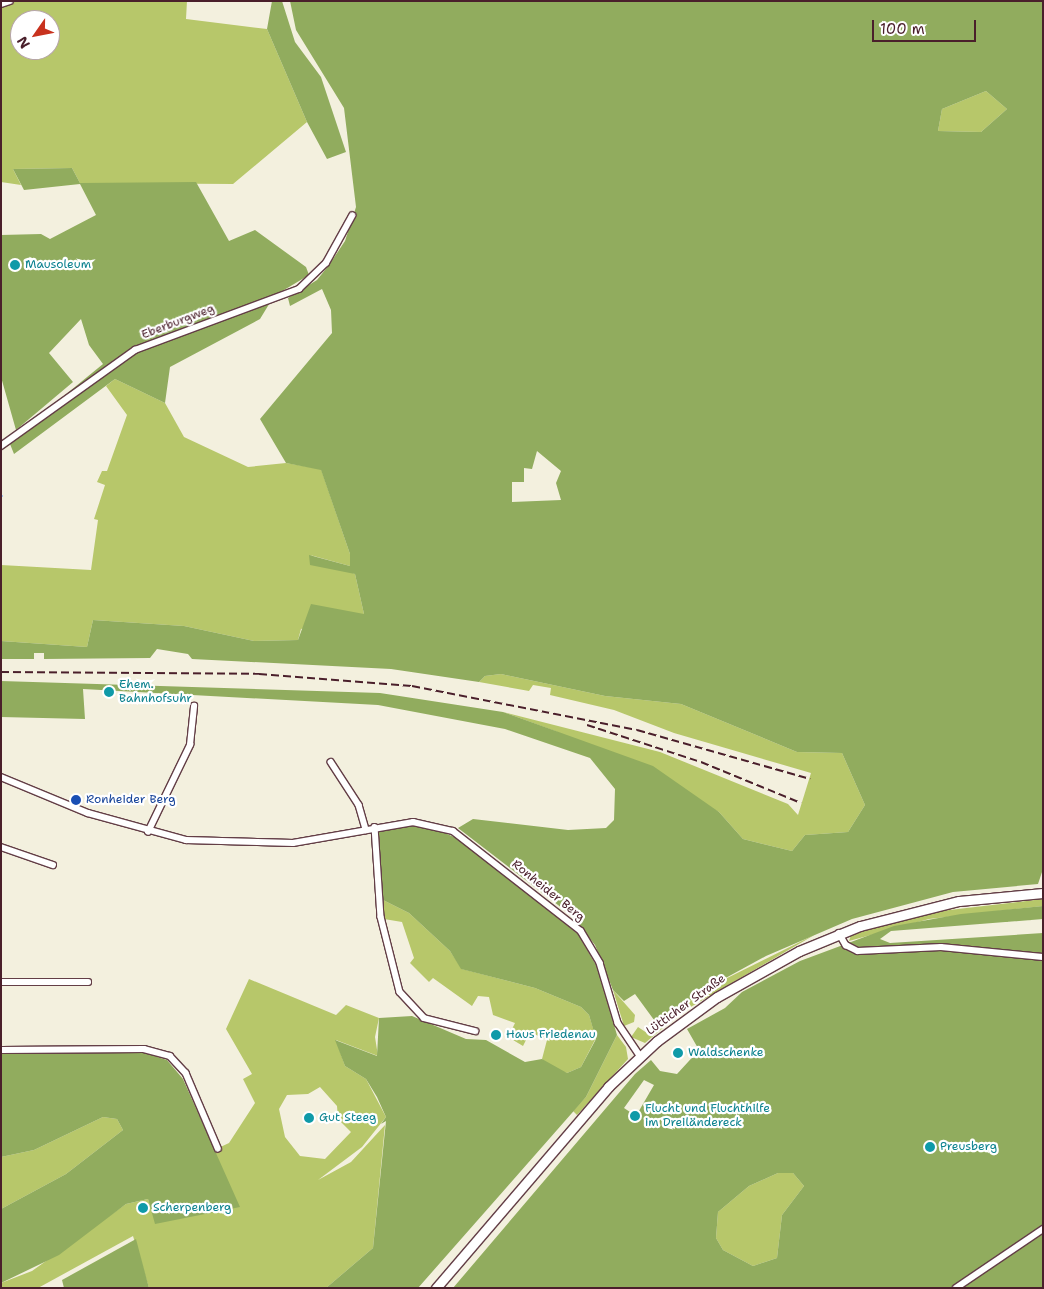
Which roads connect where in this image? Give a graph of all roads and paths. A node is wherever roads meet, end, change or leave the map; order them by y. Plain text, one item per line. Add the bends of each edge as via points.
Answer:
1 (10, 1) edge
2 (1, 4) edge
3 (352, 216) dead end
4 (1, 446) edge
5 (194, 706) dead end
6 (331, 762) dead end
7 (1, 777) edge
8 (375, 827) junction
9 (366, 830) junction
10 (148, 832) junction
11 (1, 847) edge
12 (53, 864) dead end
13 (1043, 893) edge
14 (839, 933) junction
15 (1043, 957) edge
16 (1, 982) edge
17 (88, 982) dead end
18 (474, 1030) dead end
19 (1, 1050) edge
20 (640, 1056) junction
21 (218, 1148) dead end
22 (1043, 1229) edge
23 (436, 1288) edge
24 (956, 1288) edge

1 - 2 street
3 - 4 street, Eberburgweg via 326,263 299,289 134,350
5 - 10 street via 190,745
6 - 9 street via 359,804
7 - 10 street, Ronheider Berg via 71,807
8 - 9 street, Ronheider Berg
8 - 18 street via 381,917 400,992 424,1018
8 - 20 street, Ronheider Berg via 418,822 453,831 568,918 593,946 618,1023
9 - 10 street, Ronheider Berg via 293,843 247,844
11 - 12 street
13 - 14 main road, Lütticher Straße via 923,908
14 - 15 street via 846,945 858,951 941,947
14 - 20 main road, Lütticher Straße via 722,994
16 - 17 street
19 - 21 street via 144,1049 170,1056 186,1073
20 - 23 main road, Lütticher Straße via 573,1126 486,1236
22 - 24 street

